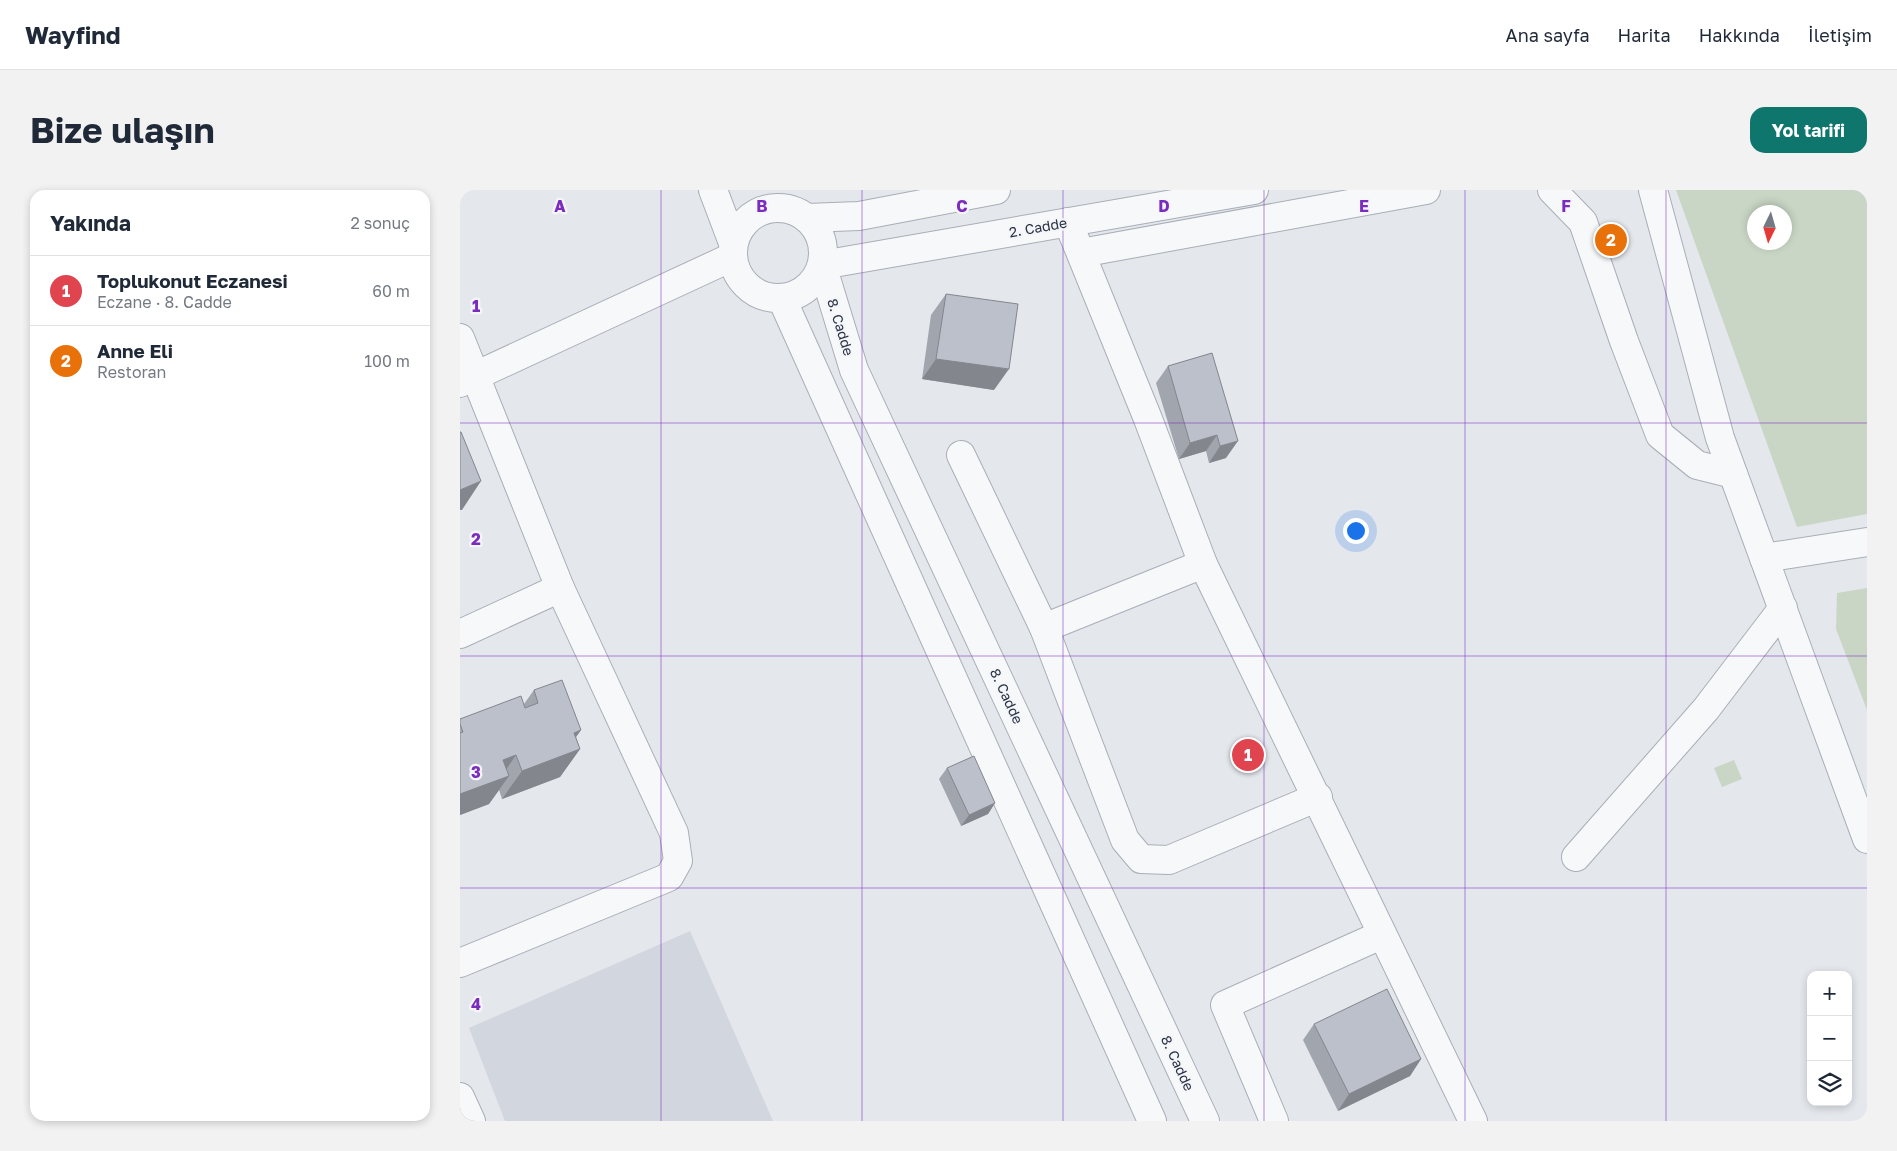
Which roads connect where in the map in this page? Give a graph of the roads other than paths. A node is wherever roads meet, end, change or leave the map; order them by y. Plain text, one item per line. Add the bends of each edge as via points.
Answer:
1 (713, 190) edge
2 (996, 190) edge
3 (1254, 190) edge
4 (1426, 190) edge
5 (1552, 190) edge
6 (1653, 190) edge
7 (776, 199) edge
8 (808, 218) junction
9 (1068, 222) junction
10 (733, 250) junction
11 (1081, 253) junction
12 (822, 265) junction
13 (782, 299) junction
14 (460, 338) edge
15 (468, 380) edge
16 (961, 455) dead end
17 (1733, 474) junction
18 (1867, 542) edge
19 (1764, 558) junction
20 (1203, 564) junction
21 (560, 588) junction
22 (1783, 608) junction
23 (1044, 628) junction
24 (460, 634) edge
25 (1318, 798) junction
26 (1867, 839) edge
27 (1576, 857) dead end
28 (1382, 935) junction
29 (460, 963) edge
30 (460, 1097) edge
31 (471, 1121) edge
32 (1152, 1121) edge
33 (1205, 1121) edge
34 (1274, 1121) edge
35 (1473, 1121) edge

1 - 10 street
2 - 8 street via 859,216
3 - 9 street, 2. Cadde
4 - 11 street
5 - 17 street via 1583,222 1660,435 1697,465
6 - 17 street via 1720,438
7 - 8 street
7 - 10 street via 767,209 745,222
8 - 12 street via 822,239
9 - 11 street
9 - 12 street, 2. Cadde
10 - 13 street via 737,274 748,288 764,297
10 - 15 street
11 - 20 street
12 - 13 street via 808,289
12 - 33 street, 8. Cadde via 854,370
13 - 32 street
14 - 15 street
15 - 21 street
16 - 23 street
17 - 19 street
18 - 19 street
19 - 22 street
20 - 23 street
20 - 25 street
21 - 24 street
21 - 29 street via 674,833 678,861 669,877
22 - 26 street
22 - 27 street via 1706,709
23 - 25 street via 1125,840 1141,859 1169,860
25 - 28 street
28 - 34 street via 1226,1005
28 - 35 street
30 - 31 street

